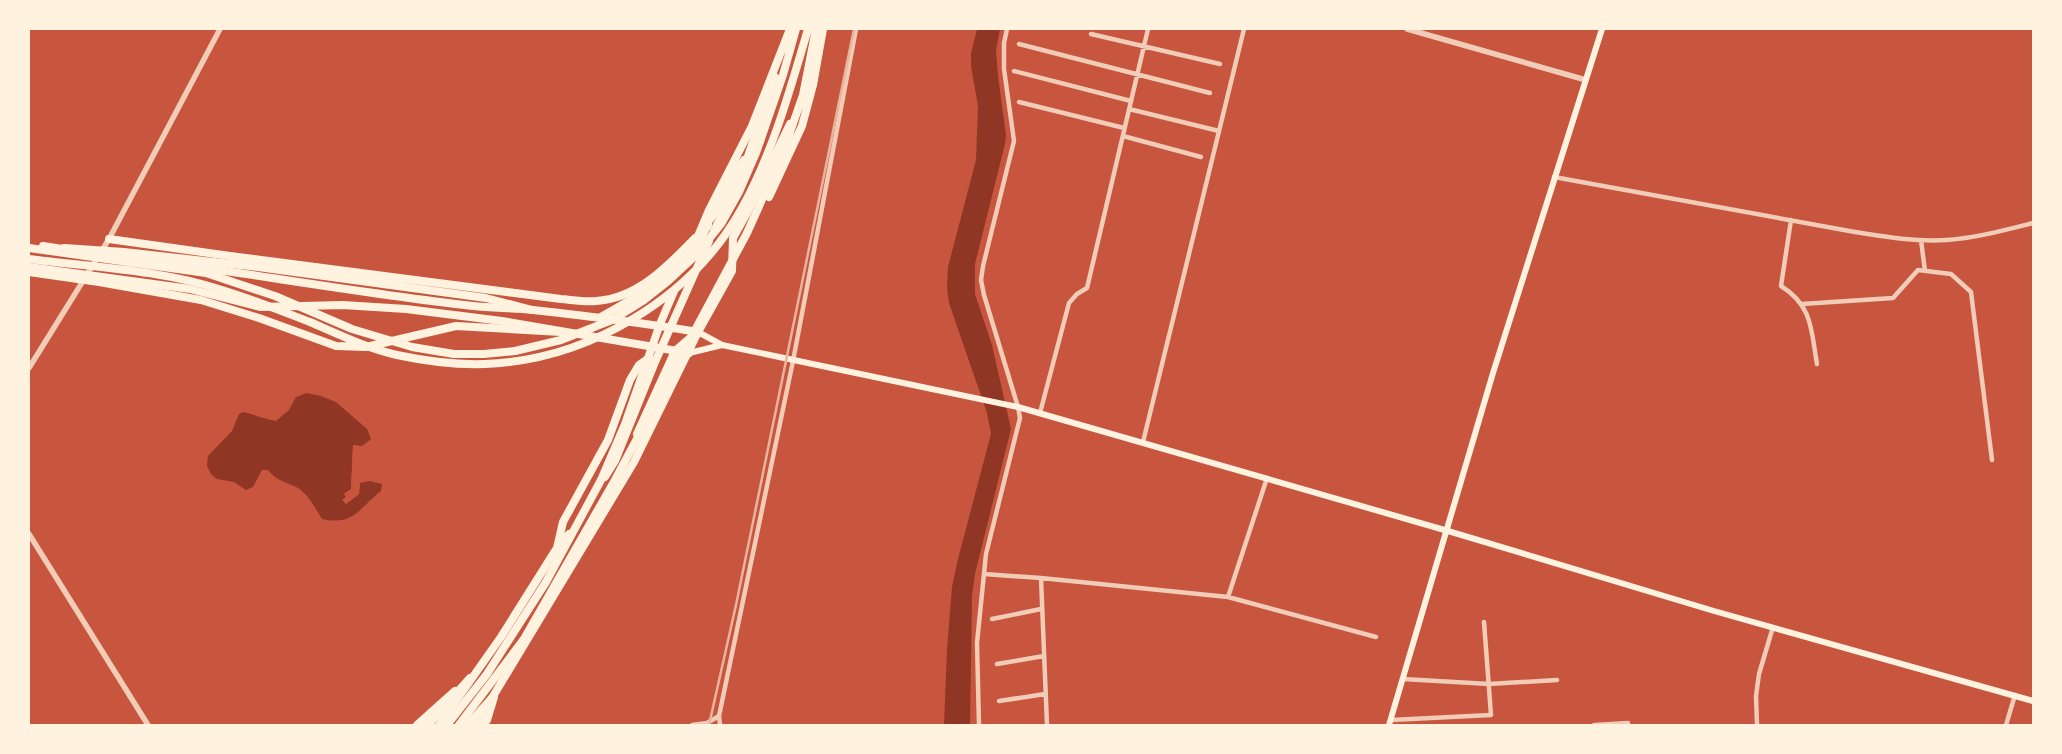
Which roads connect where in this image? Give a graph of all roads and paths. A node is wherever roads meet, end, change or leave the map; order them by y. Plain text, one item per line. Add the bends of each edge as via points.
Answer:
1 (220, 29) edge
2 (788, 29) edge
3 (796, 29) edge
4 (808, 29) edge
5 (818, 29) edge
6 (823, 29) edge
7 (856, 29) edge
8 (1007, 29) edge
9 (1148, 29) edge
10 (1244, 29) edge
11 (1407, 29) edge
12 (1602, 29) edge
13 (1091, 34) dead end
14 (1019, 44) dead end
15 (1144, 46) junction
16 (1220, 64) dead end
17 (1014, 71) dead end
18 (1138, 73) junction
19 (1586, 80) junction
20 (1210, 93) dead end
21 (1131, 101) junction
22 (1019, 102) dead end
23 (1129, 109) junction
24 (1124, 128) junction
25 (1219, 131) junction
26 (1123, 136) junction
27 (754, 152) junction
28 (1201, 157) dead end
29 (1554, 177) junction
30 (1791, 220) junction
31 (2033, 223) edge
32 (109, 239) junction
33 (1922, 240) junction
34 (29, 246) edge
35 (100, 254) junction
36 (230, 256) junction
37 (29, 259) edge
38 (183, 264) junction
39 (29, 267) edge
40 (732, 271) junction
41 (1925, 271) junction
42 (29, 272) edge
43 (88, 274) junction
44 (1802, 304) junction
45 (532, 310) junction
46 (599, 318) junction
47 (671, 328) junction
48 (561, 332) junction
49 (698, 332) junction
50 (722, 345) junction
51 (661, 349) junction
52 (675, 351) junction
53 (687, 356) junction
54 (793, 360) junction
55 (1817, 364) dead end
56 (29, 368) edge
57 (660, 381) junction
58 (1015, 406) junction
59 (1040, 413) junction
60 (1143, 442) junction
61 (1992, 460) dead end
62 (1267, 478) junction
63 (612, 498) junction
64 (1448, 531) junction
65 (29, 534) edge
66 (557, 548) junction
67 (984, 574) junction
68 (1041, 578) junction
69 (1228, 597) junction
70 (1041, 609) junction
71 (992, 620) dead end
72 (1484, 622) dead end
73 (1773, 627) junction
74 (1376, 637) dead end
75 (1044, 656) junction
76 (997, 664) dead end
77 (470, 678) junction
78 (1403, 679) junction
79 (1557, 680) dead end
80 (1488, 684) junction
81 (1045, 694) junction
82 (494, 695) junction
83 (2015, 695) junction
84 (999, 701) dead end
85 (2033, 701) edge
86 (719, 716) junction
87 (1390, 723) edge
88 (148, 725) edge
89 (417, 725) edge
90 (428, 725) edge
91 (439, 725) edge
92 (448, 725) edge
93 (459, 725) edge
94 (468, 725) edge
95 (475, 725) edge
96 (483, 725) edge
97 (692, 725) edge
98 (720, 725) edge
99 (979, 725) edge
100 (1046, 725) edge
101 (1594, 725) edge
102 (1628, 725) edge
103 (1757, 725) edge
104 (2006, 725) edge

1 - 32 street
2 - 27 main road
2 - 92 main road via 752,126 708,210 660,324 625,424 601,480 546,582 487,674
3 - 27 main road via 783,76
4 - 37 main road via 763,166 742,209 711,253 646,310 620,327 580,345 517,361 476,364 425,360 351,340 263,304 200,283
5 - 40 main road via 794,115 733,238
5 - 93 main road via 800,104 782,155 747,233 615,480 524,639
6 - 40 main road via 802,126
7 - 54 street
8 - 58 street via 1004,69 1014,141 981,280
9 - 15 street
10 - 25 street
11 - 19 street
12 - 19 main road
13 - 15 street
14 - 18 street
15 - 16 street
15 - 18 street
17 - 21 street
18 - 20 street
18 - 21 street
19 - 29 main road
21 - 23 street
22 - 24 street
23 - 24 street
23 - 25 street
24 - 26 street
25 - 60 street
26 - 28 street
26 - 59 street via 1086,288 1069,303
27 - 34 main road via 739,192 721,224 696,255 668,281 612,320 561,340 515,352 454,354 412,347 352,329 275,296 206,273
27 - 36 main road via 708,224 677,257 637,288 597,301 561,300
27 - 46 main road via 733,176 700,241 686,259 650,290
27 - 47 main road
29 - 30 street
29 - 64 main road via 1492,373
30 - 33 street
30 - 44 street via 1781,286
31 - 33 street via 1964,238
32 - 35 street
32 - 36 main road
33 - 41 street
34 - 35 main road
34 - 45 main road via 169,257 486,298
35 - 38 main road
35 - 43 street
36 - 38 main road via 200,264
38 - 45 main road via 318,286
39 - 43 main road
40 - 49 main road
41 - 44 street via 1918,270 1893,298
41 - 61 street via 1951,274 1971,292
42 - 48 main road via 174,294 228,308 336,346 366,347 456,326
43 - 48 main road via 190,289 260,307 343,305 387,308 502,321
43 - 56 street
44 - 55 street via 1808,312
45 - 46 main road
46 - 47 main road
47 - 49 main road
47 - 51 main road
48 - 51 main road
49 - 50 main road
49 - 52 main road
49 - 53 main road
50 - 53 main road
50 - 54 main road
51 - 52 main road
51 - 66 main road via 615,461 567,538
51 - 66 main road via 639,365 630,380 608,440 563,522
52 - 53 main road
52 - 57 main road
53 - 57 main road
53 - 63 main road via 634,462
54 - 58 main road
54 - 86 street
57 - 63 main road
58 - 59 main road
58 - 67 street via 1020,418 1018,432 986,554
59 - 60 main road
60 - 62 main road
62 - 64 main road
62 - 69 street
63 - 82 main road
64 - 73 main road
64 - 78 main road
65 - 88 street
66 - 77 main road via 501,637
67 - 68 street
67 - 99 street via 977,643
68 - 69 street
68 - 70 street
69 - 74 street
70 - 71 street
70 - 75 street
72 - 80 street
73 - 83 main road
73 - 103 street via 1759,674
75 - 76 street
75 - 81 street
77 - 89 main road
77 - 90 main road
77 - 91 main road
78 - 80 street
78 - 87 main road
79 - 80 street
80 - 87 street via 1491,715
81 - 84 street
81 - 100 street
82 - 94 main road
82 - 95 main road
82 - 96 main road
83 - 85 main road
83 - 104 street
86 - 97 street via 707,723
86 - 98 street
101 - 102 street

